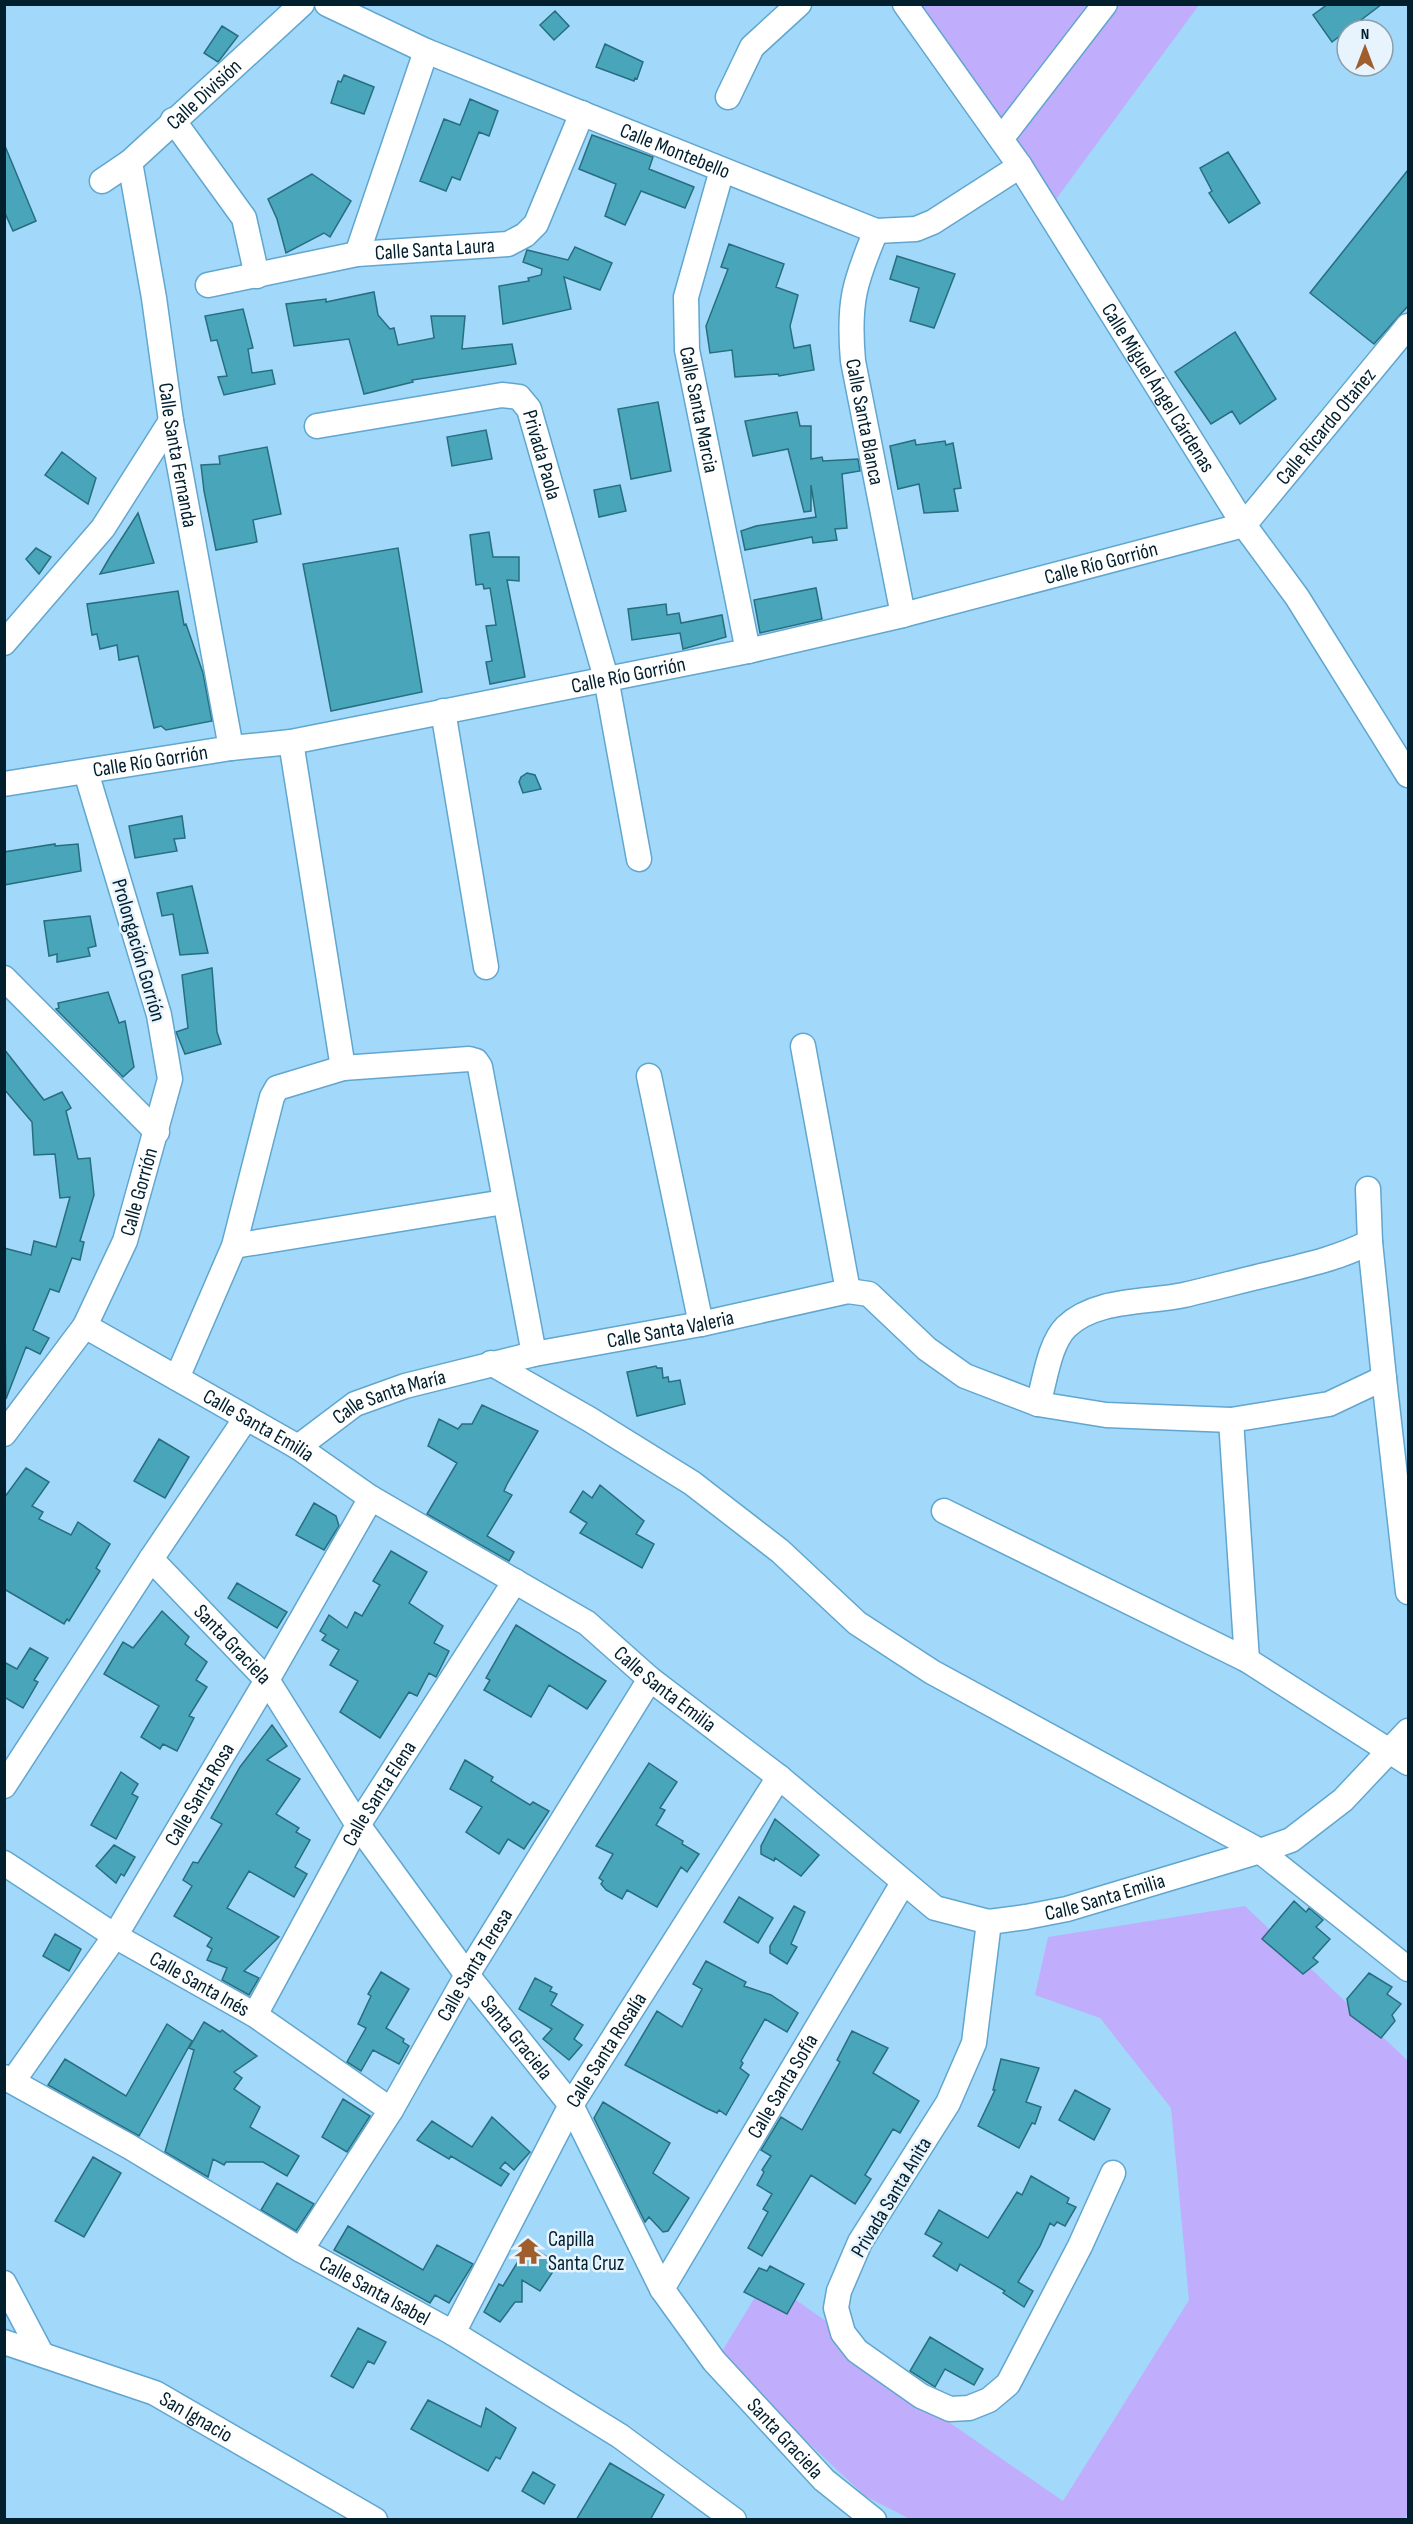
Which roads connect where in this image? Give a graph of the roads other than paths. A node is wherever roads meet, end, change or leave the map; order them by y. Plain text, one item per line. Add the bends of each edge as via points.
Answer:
1 (302, 4) edge
2 (327, 4) edge
3 (800, 4) edge
4 (905, 4) edge
5 (1105, 4) edge
6 (426, 51) junction
7 (728, 97) dead end
8 (582, 113) junction
9 (173, 120) junction
10 (1001, 139) junction
11 (130, 162) junction
12 (1020, 166) junction
13 (722, 170) junction
14 (102, 181) dead end
15 (876, 231) junction
16 (357, 254) junction
17 (257, 276) junction
18 (208, 285) dead end
19 (1408, 326) edge
20 (171, 421) junction
21 (317, 426) dead end
22 (1244, 525) junction
23 (903, 615) junction
24 (4, 643) edge
25 (747, 651) junction
26 (606, 678) junction
27 (443, 711) junction
28 (291, 742) junction
29 (231, 748) junction
30 (87, 772) junction
31 (1408, 776) edge
32 (4, 784) edge
33 (639, 859) dead end
34 (486, 967) dead end
35 (4, 978) edge
36 (803, 1046) dead end
37 (343, 1068) junction
38 (650, 1076) dead end
39 (158, 1132) junction
40 (1368, 1189) dead end
41 (504, 1203) junction
42 (1370, 1242) junction
43 (234, 1246) junction
44 (848, 1291) junction
45 (701, 1324) junction
46 (86, 1326) junction
47 (534, 1354) junction
48 (491, 1363) junction
49 (177, 1378) junction
50 (1384, 1378) junction
51 (1038, 1404) junction
52 (246, 1418) junction
53 (1231, 1420) junction
54 (4, 1434) edge
55 (298, 1447) junction
56 (371, 1498) junction
57 (944, 1511) dead end
58 (151, 1559) junction
59 (515, 1581) junction
60 (1408, 1592) edge
61 (1247, 1659) junction
62 (650, 1679) junction
63 (267, 1680) junction
64 (1408, 1731) edge
65 (1400, 1756) edge
66 (779, 1777) junction
67 (4, 1786) edge
68 (358, 1825) junction
69 (1260, 1851) junction
70 (4, 1863) edge
71 (903, 1883) junction
72 (988, 1922) junction
73 (115, 1936) junction
74 (1408, 1969) edge
75 (467, 1975) junction
76 (255, 2015) junction
77 (9, 2079) edge
78 (571, 2105) junction
79 (391, 2110) junction
80 (1113, 2173) dead end
81 (301, 2250) junction
82 (4, 2283) edge
83 (662, 2289) junction
84 (453, 2333) junction
85 (4, 2342) edge
86 (41, 2353) junction
87 (375, 2520) edge
88 (734, 2520) edge
89 (874, 2520) edge

1 - 9 street, Calle División
2 - 6 street, Calle Montebello
3 - 7 street via 752,47
4 - 10 street, Calle Miguel Ángel Cárdenas
5 - 10 street
6 - 8 street, Calle Montebello
6 - 16 street
8 - 13 street, Calle Montebello
8 - 16 street, Calle Santa Laura via 536,224 525,236 508,244
9 - 11 street, Calle División
9 - 17 street via 244,218
10 - 12 street, Calle Miguel Ángel Cárdenas
11 - 14 street, Calle División
11 - 20 street, Calle Santa Fernanda
12 - 15 street, Calle Montebello via 933,222 916,229
12 - 22 street, Calle Miguel Ángel Cárdenas
13 - 15 street, Calle Montebello
13 - 25 street, Calle Santa Marcia via 686,297 685,323 687,350
15 - 23 street, Calle Santa Blanca via 857,277 850,308 851,337
16 - 17 street, Calle Santa Laura
17 - 18 street, Calle Santa Laura
19 - 22 street, Calle Ricardo Otañez
20 - 24 street via 103,528
20 - 29 street, Calle Santa Fernanda
21 - 26 street, Privada Paola via 502,395 519,397 529,409
22 - 23 street, Calle Río Gorrión
22 - 31 street, Calle Miguel Ángel Cárdenas via 1297,597
23 - 25 street, Calle Río Gorrión
25 - 26 street, Calle Río Gorrión
26 - 27 street, Calle Río Gorrión
26 - 33 street
27 - 28 street, Calle Río Gorrión
27 - 34 street
28 - 29 street, Calle Río Gorrión
28 - 37 street
29 - 30 street, Calle Río Gorrión
30 - 32 street, Calle Río Gorrión
30 - 39 street, Prolongación Gorrión via 167,1053 170,1079
35 - 39 street, Calle Gorrión
36 - 44 street
37 - 41 street via 476,1061
37 - 43 street via 277,1088
38 - 45 street
39 - 46 street, Calle Gorrión via 125,1241
40 - 42 street
41 - 43 street
41 - 47 street
42 - 50 street
42 - 51 street via 1334,1258 1182,1295 1101,1308 1080,1317 1065,1328 1056,1342
43 - 49 street
44 - 45 street, Calle Santa Valeria
44 - 51 street via 869,1294 927,1349 965,1376
45 - 47 street, Calle Santa Valeria
46 - 49 street, Calle Santa Emilia
46 - 54 street, Calle Gorrión
47 - 48 street, Calle Santa Valeria
48 - 55 street, Calle Santa María via 355,1404
48 - 69 street via 692,1483 780,1551 857,1623 923,1666
49 - 52 street, Calle Santa Emilia
50 - 53 street via 1329,1404
50 - 60 street
51 - 53 street via 1117,1416
52 - 55 street, Calle Santa Emilia
52 - 58 street
53 - 61 street
55 - 56 street, Calle Santa Emilia
56 - 59 street, Calle Santa Emilia
56 - 63 street, Calle Santa Rosa
57 - 61 street
58 - 63 street, Santa Graciela
58 - 67 street
59 - 62 street, Calle Santa Emilia via 587,1623
59 - 68 street, Calle Santa Elena
61 - 65 street
62 - 66 street, Calle Santa Emilia
62 - 75 street, Calle Santa Teresa
63 - 68 street, Santa Graciela
63 - 73 street, Calle Santa Rosa
64 - 65 street, Calle Santa Emilia
65 - 69 street, Calle Santa Emilia via 1291,1840
66 - 71 street, Calle Santa Emilia
66 - 78 street, Calle Santa Rosalía
68 - 75 street, Santa Graciela
68 - 76 street, Calle Santa Elena
69 - 72 street, Calle Santa Emilia via 1067,1909
69 - 74 street
70 - 73 street, Calle Santa Inés
71 - 72 street, Calle Santa Emilia via 935,1908
71 - 83 street, Calle Santa Sofía
72 - 80 street, Privada Santa Anita via 974,2043 948,2103 860,2242 839,2291 836,2308 843,2333 857,2351 921,2396 950,2409 969,2408 988,2400 1008,2384
73 - 76 street, Calle Santa Inés
73 - 77 street, Calle Santa Rosa
75 - 78 street, Santa Graciela
75 - 79 street, Calle Santa Teresa
76 - 79 street, Calle Santa Inés
77 - 81 street, Calle Santa Isabel
78 - 83 street, Santa Graciela
78 - 84 street, Calle Santa Rosalía
79 - 81 street, Calle Santa Teresa
81 - 84 street, Calle Santa Isabel
82 - 86 street
83 - 89 street, Santa Graciela via 721,2370 824,2480
84 - 88 street, Calle Santa Isabel via 620,2436
85 - 86 street, San Ignacio
86 - 87 street, San Ignacio via 155,2393

